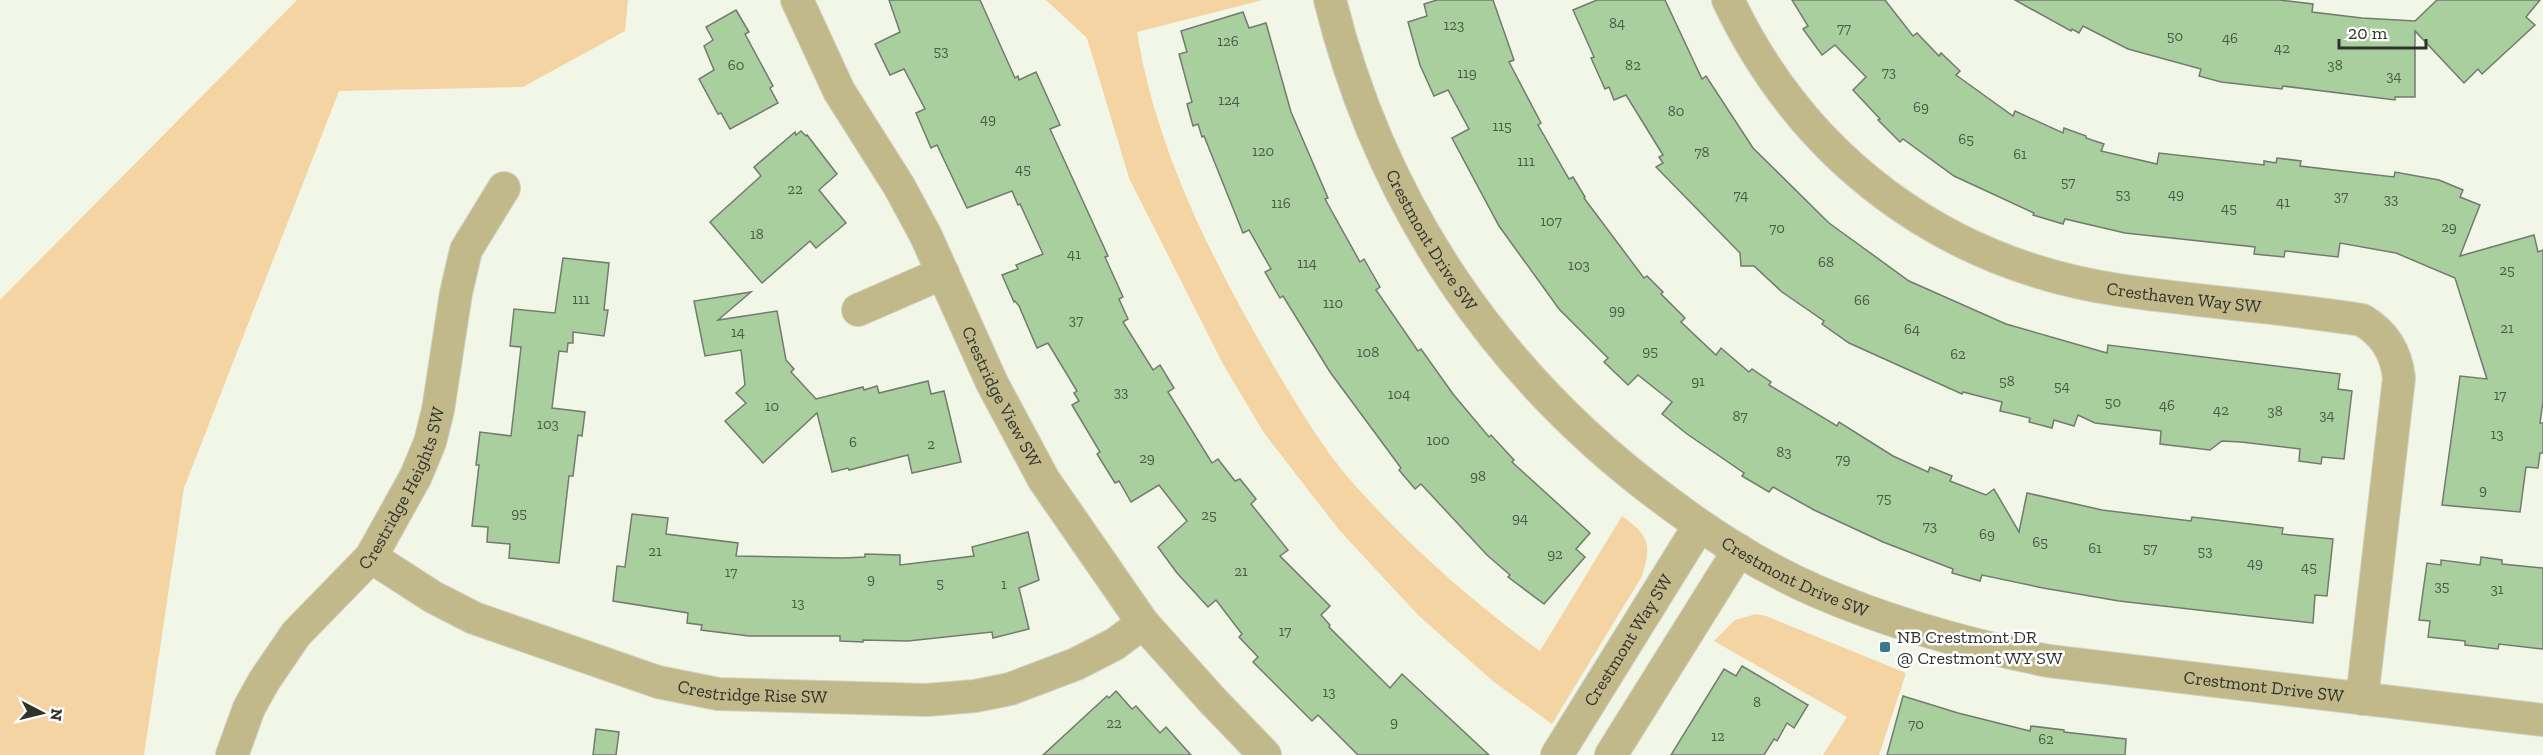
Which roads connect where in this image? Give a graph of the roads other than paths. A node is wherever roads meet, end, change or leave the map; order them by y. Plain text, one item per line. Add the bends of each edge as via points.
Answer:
1 (797, 0) edge
2 (1330, 0) edge
3 (1728, 0) edge
4 (504, 188) dead end
5 (943, 273) junction
6 (858, 310) dead end
7 (1699, 526) junction
8 (1739, 550) junction
9 (371, 557) junction
10 (1143, 623) junction
11 (2362, 699) junction
12 (2543, 720) edge
13 (232, 755) edge
14 (1265, 755) edge
15 (1557, 755) edge
16 (1611, 755) edge

1 - 5 street, Crestridge View SW via 838,91 899,186
2 - 7 street, Crestmont Drive SW via 1366,117 1396,182 1463,296 1558,410 1638,480
3 - 11 street, Cresthaven Way SW via 1756,55 1827,145 1911,214 1972,246 2019,266 2118,290 2362,320 2384,338 2397,363 2399,378
4 - 9 street, Crestridge Heights SW via 465,250 430,442 416,476
5 - 6 street
5 - 10 street, Crestridge View SW via 992,382 1044,480
7 - 8 street, Crestmont Drive SW
7 - 15 street, Crestmont Way SW
8 - 11 street, Crestmont Drive SW via 1813,590 1869,613 1991,650 2049,661
8 - 16 street
9 - 10 street, Crestridge Rise SW via 474,618 658,682 718,694 927,700 975,696 1010,689 1076,664 1115,644
9 - 13 street, Crestridge Heights SW via 296,634 249,708
10 - 14 street, Crestridge View SW
11 - 12 street, Crestmont Drive SW

